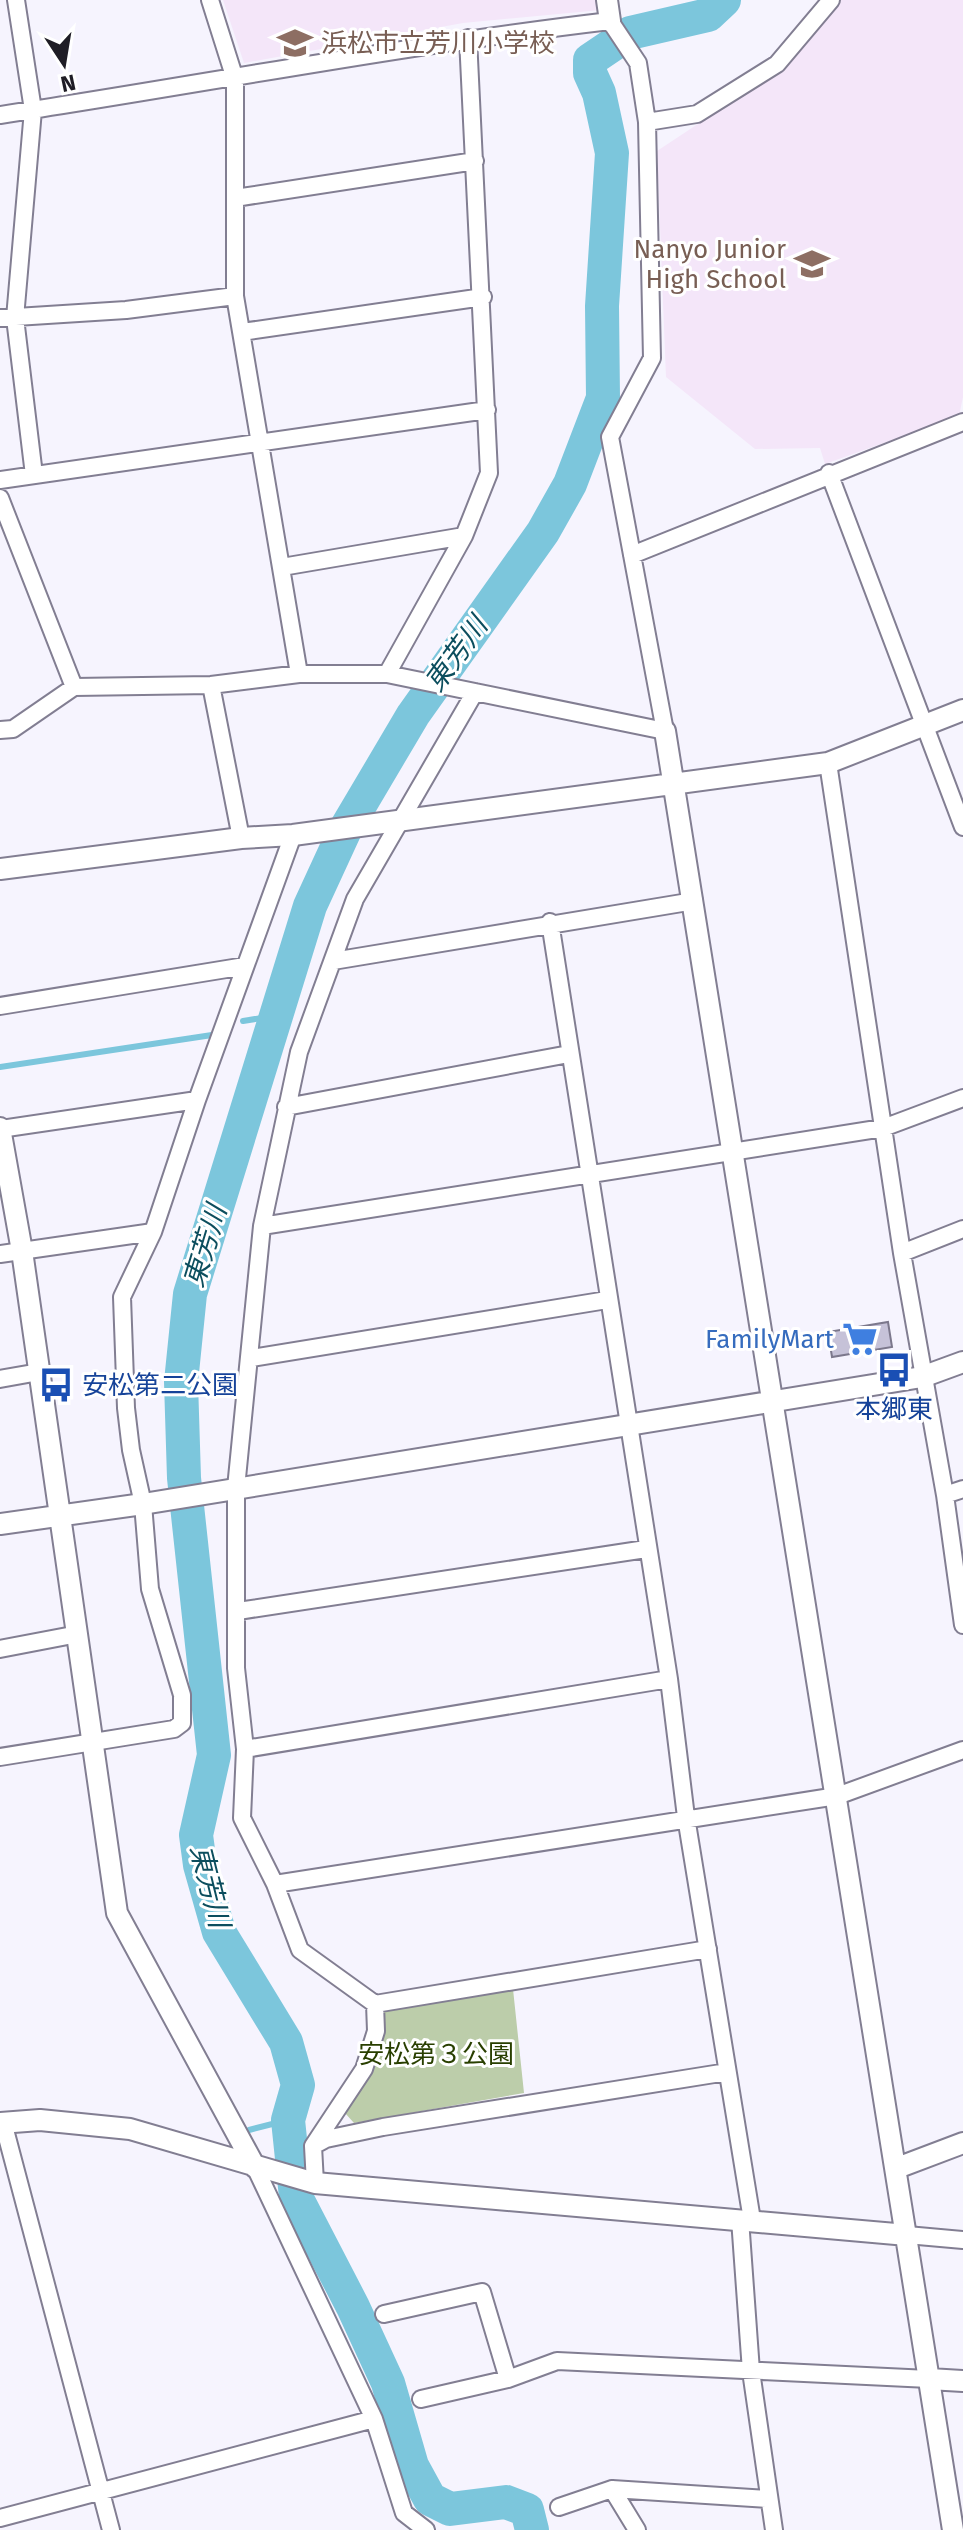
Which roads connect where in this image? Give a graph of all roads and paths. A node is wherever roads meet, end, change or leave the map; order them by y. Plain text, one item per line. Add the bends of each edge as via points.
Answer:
1 (16, 0) edge
2 (210, 0) edge
3 (607, 0) edge
4 (831, 0) edge
5 (610, 21) junction
6 (468, 38) junction
7 (235, 79) junction
8 (33, 110) junction
9 (0, 115) edge
10 (647, 122) junction
11 (475, 161) junction
12 (235, 198) junction
13 (235, 296) junction
14 (483, 297) junction
15 (8, 318) edge
16 (242, 332) junction
17 (487, 410) junction
18 (963, 422) edge
19 (259, 445) junction
20 (829, 473) junction
21 (34, 475) junction
22 (0, 480) edge
23 (0, 498) edge
24 (464, 536) junction
25 (632, 555) junction
26 (282, 567) junction
27 (299, 674) junction
28 (387, 674) junction
29 (211, 685) junction
30 (74, 687) junction
31 (475, 692) junction
32 (963, 710) edge
33 (923, 725) junction
34 (0, 730) edge
35 (665, 731) junction
36 (828, 763) junction
37 (675, 786) junction
38 (400, 820) junction
39 (963, 827) edge
40 (293, 835) junction
41 (241, 838) junction
42 (0, 869) edge
43 (694, 901) junction
44 (550, 922) junction
45 (333, 961) junction
46 (245, 966) junction
47 (0, 1006) edge
48 (569, 1054) junction
49 (963, 1098) edge
50 (197, 1100) junction
51 (286, 1107) junction
52 (0, 1128) edge
53 (883, 1128) junction
54 (734, 1153) junction
55 (587, 1175) junction
56 (262, 1226) junction
57 (963, 1229) edge
58 (153, 1232) junction
59 (22, 1251) junction
60 (902, 1253) junction
61 (0, 1254) edge
62 (607, 1300) junction
63 (252, 1358) junction
64 (963, 1362) edge
65 (39, 1372) junction
66 (922, 1377) junction
67 (0, 1379) edge
68 (775, 1401) junction
69 (627, 1424) junction
70 (233, 1489) junction
71 (963, 1489) edge
72 (945, 1495) junction
73 (153, 1502) junction
74 (60, 1514) junction
75 (0, 1524) edge
76 (646, 1549) junction
77 (238, 1611) junction
78 (963, 1620) edge
79 (78, 1634) junction
80 (0, 1649) edge
81 (669, 1679) junction
82 (95, 1741) junction
83 (245, 1749) junction
84 (963, 1750) edge
85 (0, 1757) edge
86 (837, 1796) junction
87 (686, 1817) junction
88 (275, 1884) junction
89 (708, 1949) junction
90 (375, 2004) junction
91 (727, 2072) junction
92 (1, 2122) edge
93 (963, 2143) edge
94 (313, 2146) junction
95 (897, 2168) junction
96 (265, 2170) junction
97 (310, 2182) junction
98 (746, 2220) junction
99 (907, 2235) junction
100 (963, 2240) edge
101 (384, 2314) dead end
102 (751, 2371) junction
103 (508, 2379) junction
104 (929, 2379) junction
105 (963, 2381) edge
106 (421, 2399) dead end
107 (374, 2419) junction
108 (612, 2489) junction
109 (102, 2491) junction
110 (769, 2499) junction
111 (559, 2507) dead end
112 (0, 2518) edge
113 (111, 2530) edge
114 (426, 2530) edge
115 (637, 2530) edge
116 (774, 2530) edge
117 (953, 2530) edge

1 - 8 street
2 - 7 street
3 - 5 street
4 - 10 street via 777,64 697,114
5 - 6 street
5 - 10 street via 638,63
6 - 7 street
6 - 11 street
7 - 8 street
7 - 12 street
8 - 9 street
8 - 15 street
10 - 25 street via 652,358 610,437
11 - 12 street
11 - 14 street
12 - 13 street
13 - 15 street
13 - 16 street
14 - 16 street
14 - 17 street
15 - 21 street
16 - 19 street
17 - 19 street
17 - 24 street via 489,473
18 - 20 street
19 - 21 street
19 - 26 street
20 - 25 street
20 - 33 street
21 - 22 street
23 - 30 street
24 - 26 street
24 - 28 street
25 - 35 street
26 - 27 street
27 - 28 street
27 - 29 street
28 - 31 street
29 - 30 street
29 - 41 street
30 - 34 street via 13,729
31 - 35 street
31 - 38 street
32 - 33 street
33 - 36 street
33 - 39 street
35 - 37 street
36 - 37 street
36 - 53 street
37 - 38 street
37 - 43 street
38 - 40 street
38 - 45 street via 355,899
40 - 41 street
40 - 46 street
41 - 42 street
43 - 44 street
43 - 54 street
44 - 45 street
44 - 48 street
45 - 51 street via 299,1052
46 - 47 street
46 - 50 street
48 - 51 street
48 - 55 street
49 - 53 street
50 - 52 street
50 - 58 street
51 - 56 street
52 - 59 street
53 - 54 street
53 - 60 street
54 - 55 street
54 - 68 street
55 - 56 street
55 - 62 street
56 - 63 street
57 - 60 street
58 - 59 street
58 - 73 street via 122,1297 128,1422
59 - 61 street
59 - 65 street
60 - 66 street
62 - 63 street
62 - 69 street
63 - 70 street
64 - 66 street
65 - 67 street
65 - 74 street
66 - 68 street
66 - 72 street
68 - 69 street
68 - 86 street
69 - 70 street
69 - 76 street
70 - 73 street
70 - 77 street
71 - 72 street
72 - 78 street
73 - 74 street
73 - 82 street via 150,1589 182,1695 182,1723 174,1729
74 - 75 street
74 - 79 street
76 - 77 street
76 - 81 street
77 - 83 street via 236,1668
79 - 80 street
79 - 82 street
81 - 83 street
81 - 87 street
82 - 85 street
82 - 96 street via 117,1913
83 - 88 street via 242,1818
84 - 86 street
86 - 87 street
86 - 95 street
87 - 88 street
87 - 89 street
88 - 90 street via 300,1950
89 - 90 street
89 - 91 street
90 - 94 street via 376,2031 364,2069
91 - 94 street via 383,2127
91 - 98 street
92 - 96 street via 40,2120 130,2129
92 - 109 street
93 - 95 street
94 - 97 street
95 - 99 street
96 - 97 street
96 - 107 street
97 - 98 street
98 - 99 street
98 - 102 street
99 - 100 street
99 - 104 street
101 - 103 street via 482,2292
102 - 103 street via 557,2361
102 - 104 street
102 - 110 street
103 - 106 street
104 - 105 street
104 - 117 street
107 - 109 street
107 - 114 street via 404,2513
108 - 110 street
108 - 111 street
108 - 115 street
109 - 112 street
109 - 113 street
110 - 116 street

